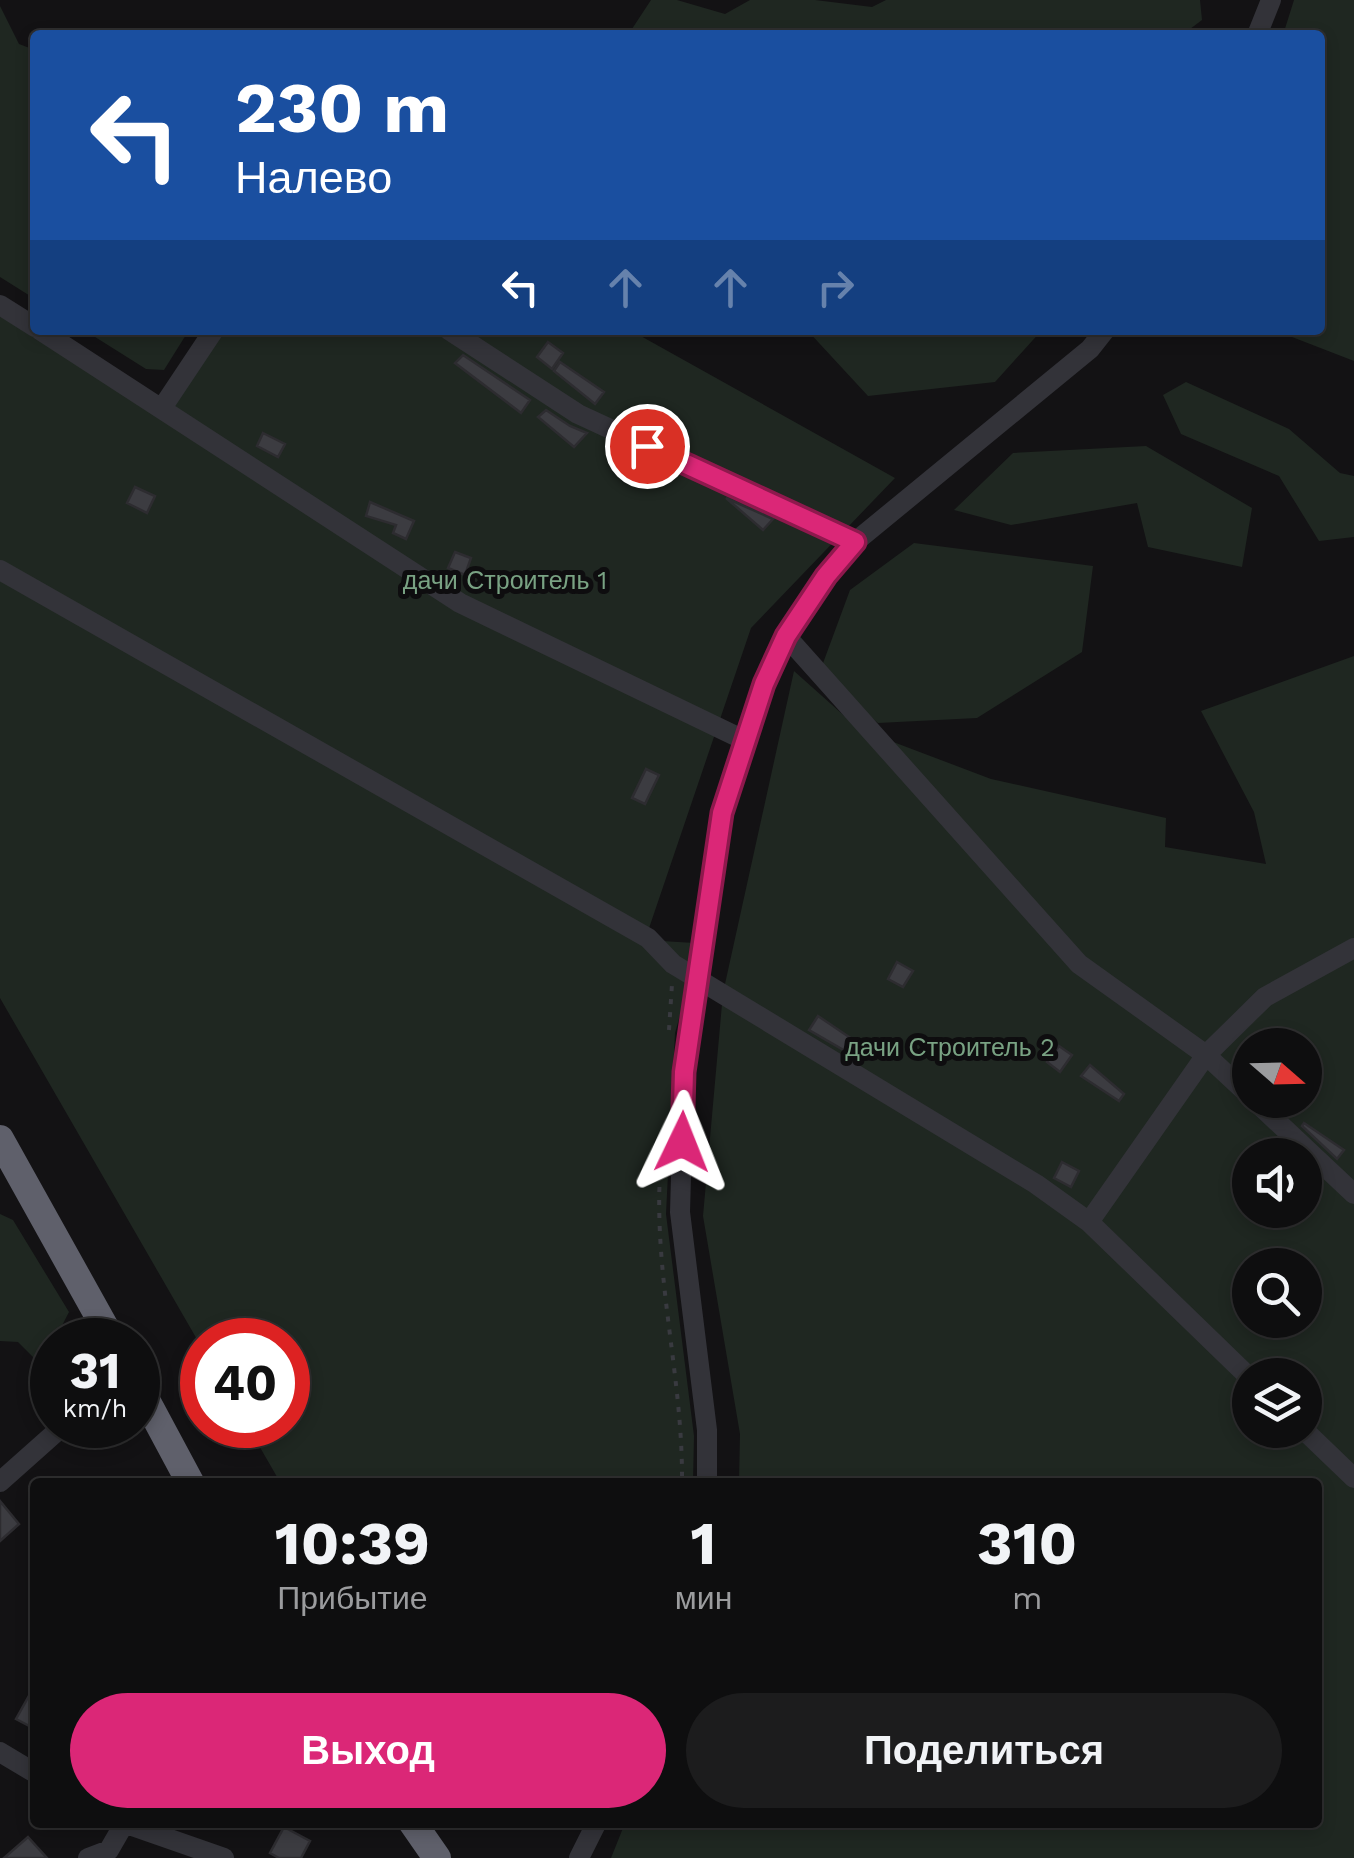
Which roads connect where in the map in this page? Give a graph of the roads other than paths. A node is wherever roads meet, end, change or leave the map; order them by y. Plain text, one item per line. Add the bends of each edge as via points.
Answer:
1 (1271, 0) edge
2 (1259, 30) edge
3 (0, 304) edge
4 (30, 323) edge
5 (48, 335) edge
6 (211, 335) edge
7 (457, 335) edge
8 (1101, 335) edge
9 (162, 408) junction
10 (855, 542) junction
11 (0, 570) edge
12 (786, 636) junction
13 (744, 740) junction
14 (1354, 948) edge
15 (698, 976) junction
16 (1206, 1055) junction
17 (1232, 1079) edge
18 (1273, 1118) edge
19 (0, 1139) edge
20 (1354, 1194) edge
21 (1089, 1222) junction
22 (100, 1318) edge
23 (1232, 1361) edge
24 (160, 1427) edge
25 (1322, 1447) edge
26 (38, 1448) edge
27 (188, 1478) edge
28 (707, 1478) edge
29 (1354, 1478) edge
30 (0, 1482) edge
31 (0, 1752) edge
32 (30, 1770) edge
33 (120, 1828) edge
34 (137, 1828) edge
35 (416, 1828) edge
36 (594, 1828) edge
37 (88, 1858) edge
38 (224, 1858) edge
39 (437, 1858) edge
40 (579, 1858) edge

1 - 2 street
3 - 4 street
5 - 9 street
6 - 9 street
7 - 10 street via 578,414
8 - 10 street
9 - 13 street via 460,603
10 - 12 street
11 - 15 street via 648,938 673,964
12 - 13 street
12 - 16 street via 1079,964
13 - 15 street via 722,813
14 - 16 street via 1265,998
15 - 21 street
15 - 28 street via 684,1072 680,1212
16 - 17 street
16 - 21 street
18 - 20 street
19 - 22 highway
21 - 23 street
24 - 27 highway
25 - 29 street
26 - 30 street
31 - 32 street
33 - 37 street via 109,1850
34 - 38 street
35 - 39 highway
36 - 40 street

